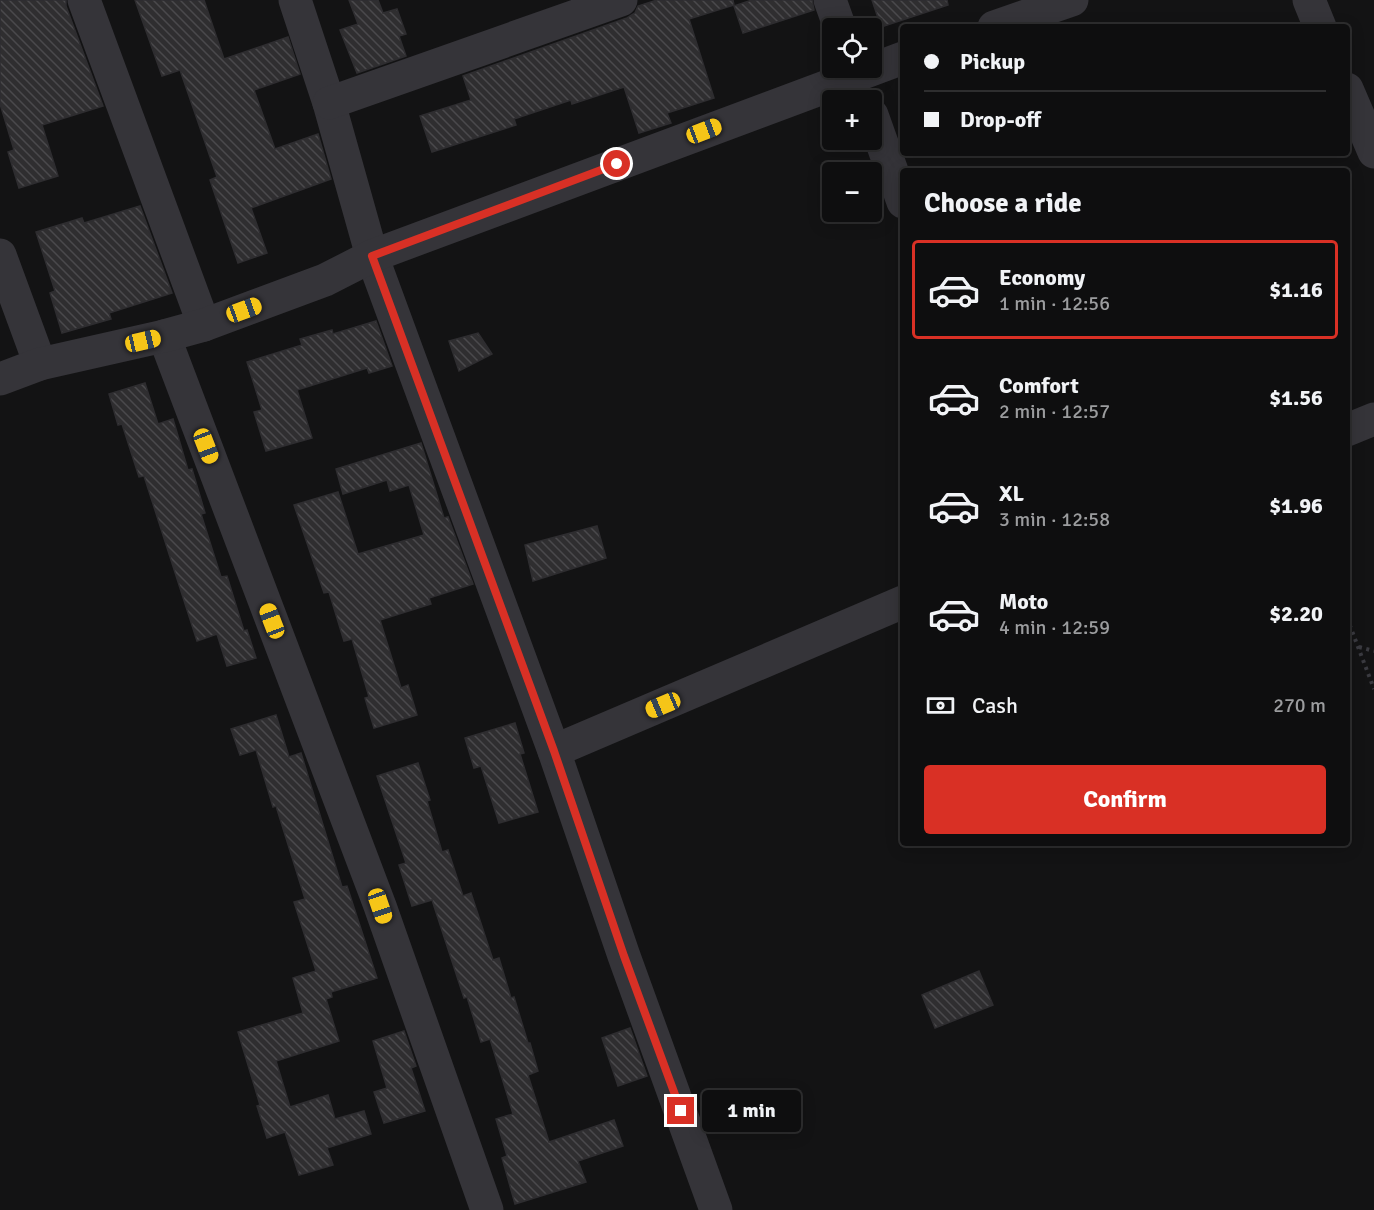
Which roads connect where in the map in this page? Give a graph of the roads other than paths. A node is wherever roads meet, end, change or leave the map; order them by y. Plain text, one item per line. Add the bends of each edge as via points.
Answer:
1 (84, 0) edge
2 (295, 0) edge
3 (621, 0) edge
4 (830, 0) edge
5 (1072, 0) edge
6 (1309, 0) edge
7 (836, 18) edge
8 (1003, 24) edge
9 (1319, 24) edge
10 (900, 60) edge
11 (859, 81) edge
12 (1350, 96) edge
13 (329, 103) junction
14 (882, 143) edge
15 (1374, 152) edge
16 (900, 194) edge
17 (0, 255) edge
18 (372, 256) junction
19 (204, 325) junction
20 (164, 336) junction
21 (40, 364) junction
22 (0, 379) edge
23 (1374, 418) edge
24 (1350, 429) edge
25 (900, 603) edge
26 (554, 751) junction
27 (487, 1210) edge
28 (716, 1210) edge

1 - 19 street
2 - 13 street
3 - 13 street
4 - 7 street
5 - 8 street
6 - 9 street
10 - 11 street
11 - 18 street
12 - 15 street
13 - 18 street
14 - 16 street
17 - 21 street
18 - 19 street via 326,280
18 - 26 street
19 - 20 street
20 - 21 street
20 - 27 street via 380,906
21 - 22 street
23 - 24 street
25 - 26 street
26 - 28 street

